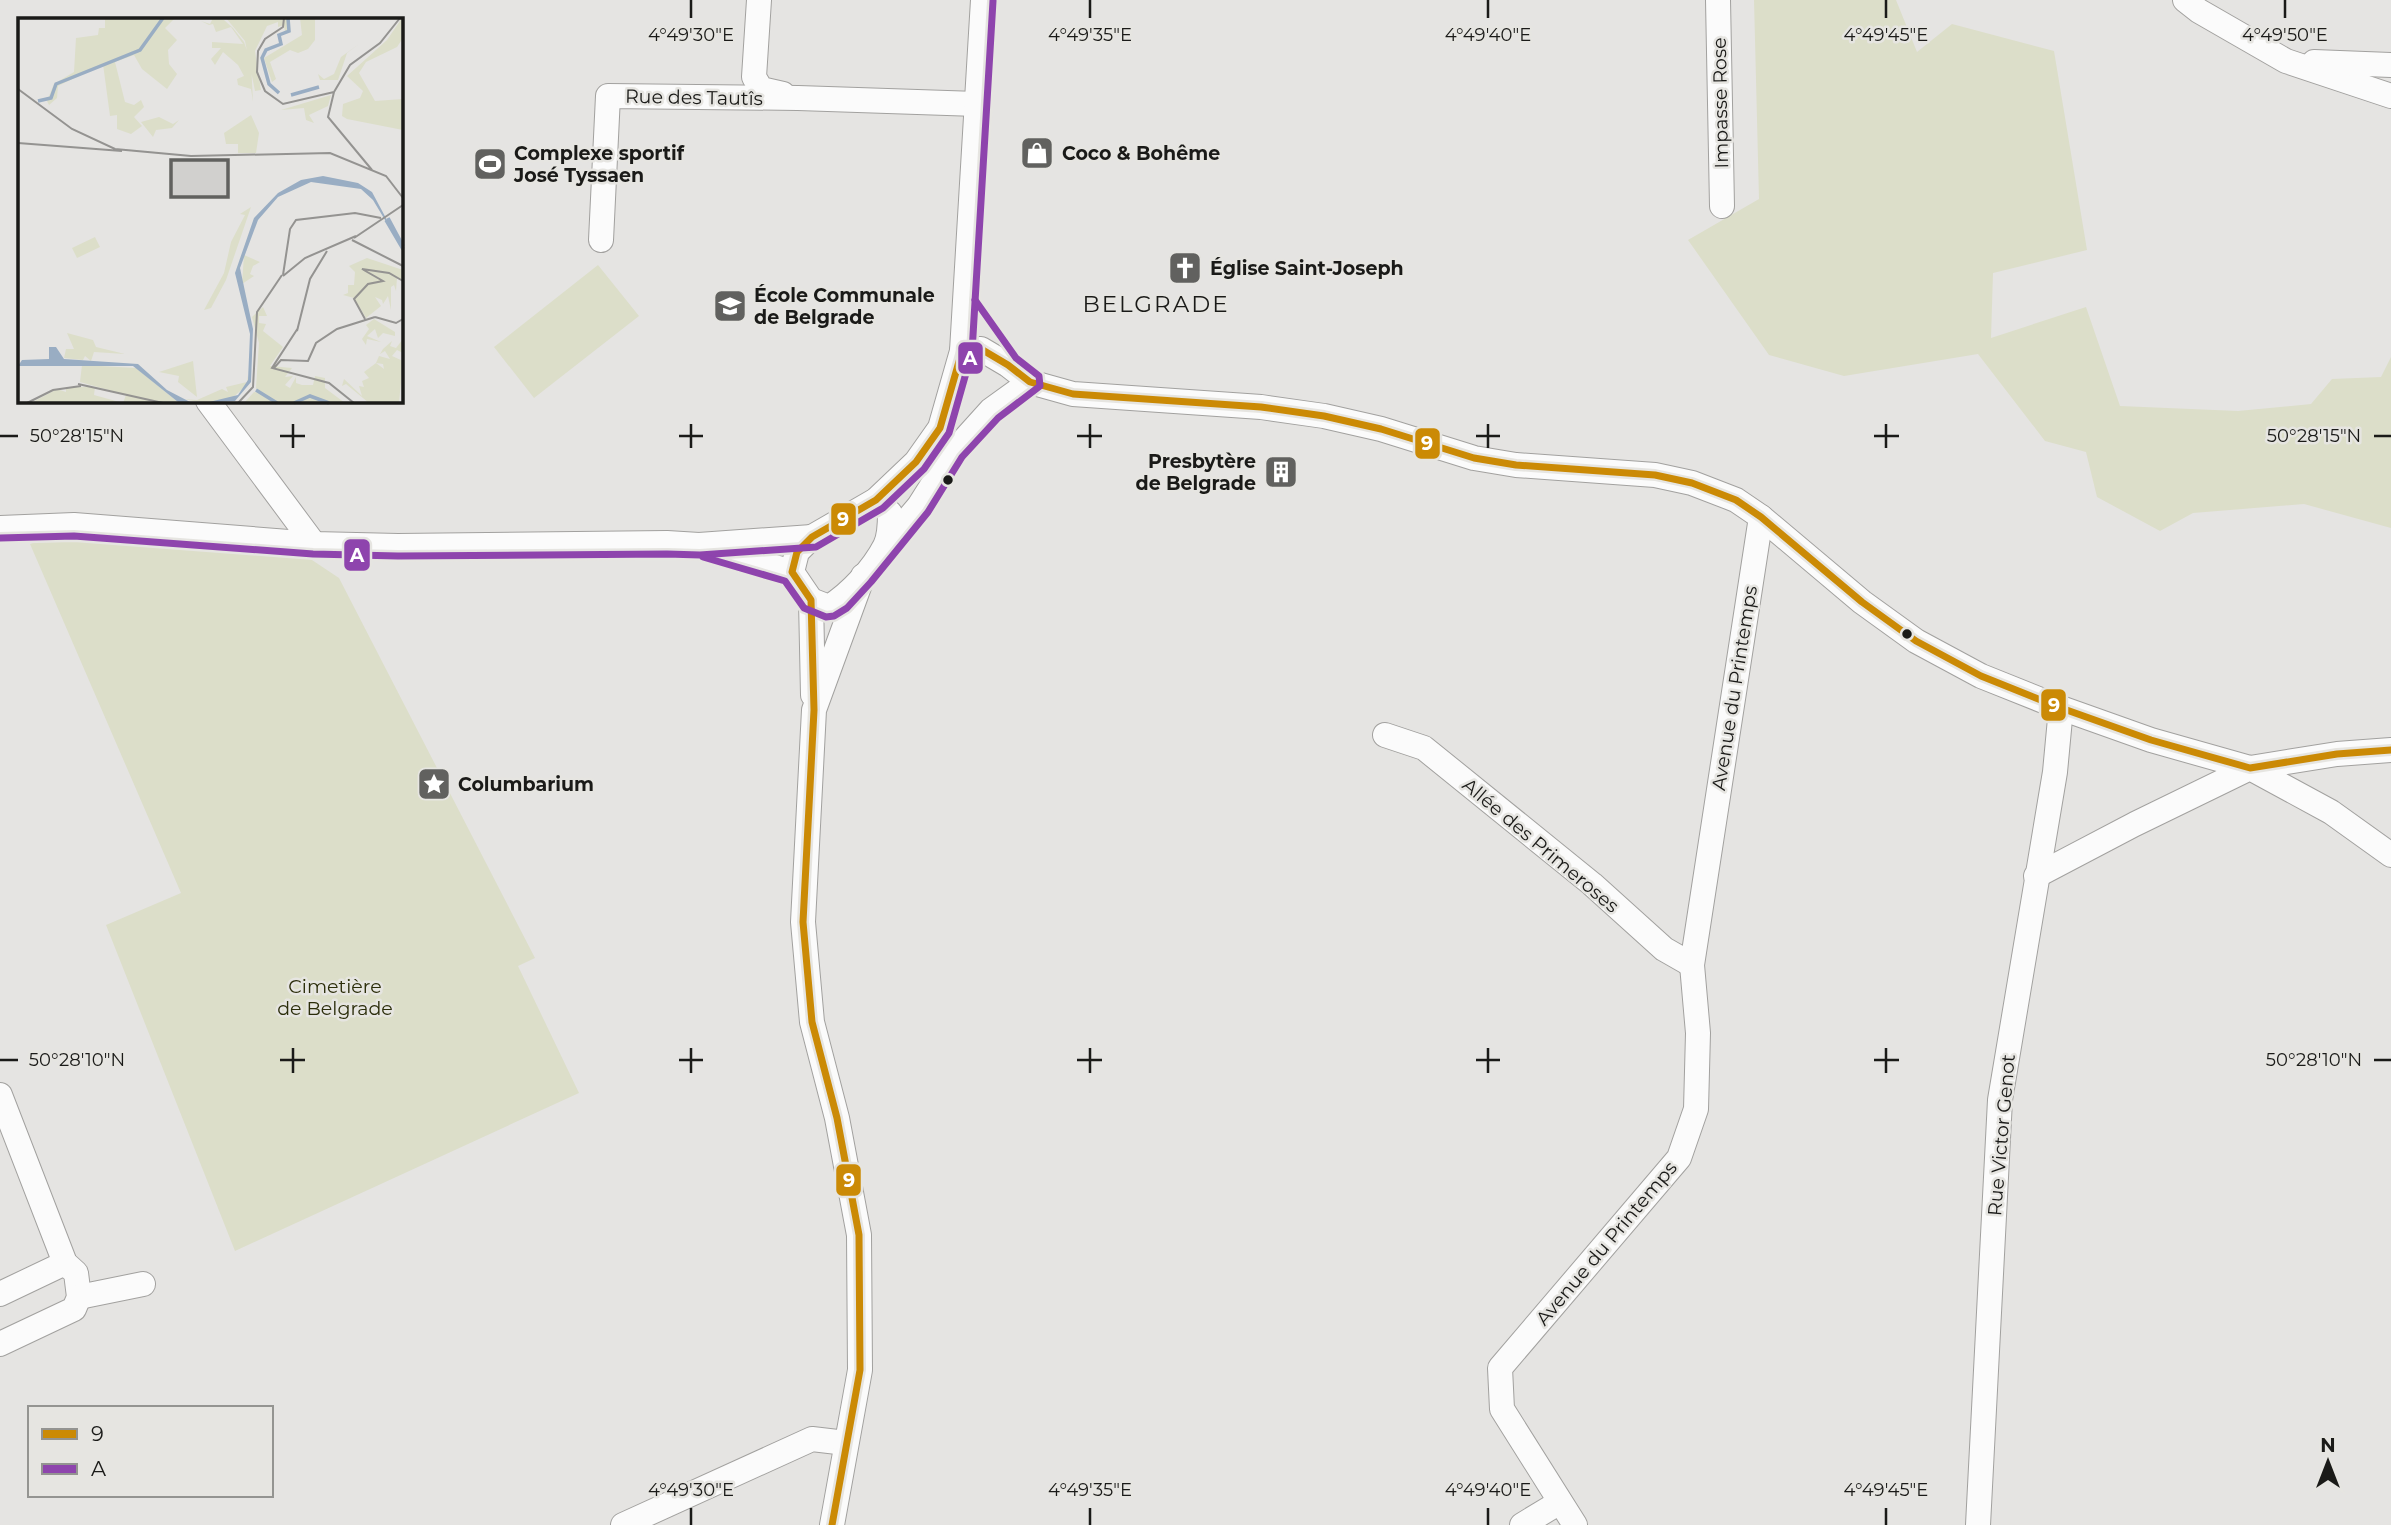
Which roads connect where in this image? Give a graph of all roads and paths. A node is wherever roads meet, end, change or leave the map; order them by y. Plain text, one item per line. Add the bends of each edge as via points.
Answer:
1 (759, 0) edge
2 (983, 0) edge
3 (1717, 0) edge
4 (2185, 0) edge
5 (2286, 61) junction
6 (2391, 65) edge
7 (2391, 96) edge
8 (797, 98) junction
9 (977, 104) junction
10 (1722, 206) dead end
11 (601, 240) dead end
12 (966, 306) junction
13 (962, 351) junction
14 (1008, 365) junction
15 (1030, 382) junction
16 (950, 395) junction
17 (209, 402) edge
18 (991, 410) junction
19 (876, 500) junction
20 (1761, 517) junction
21 (0, 528) edge
22 (812, 537) junction
23 (314, 544) junction
24 (699, 545) junction
25 (886, 545) junction
26 (792, 572) junction
27 (863, 576) junction
28 (811, 600) junction
29 (2062, 708) junction
30 (814, 710) junction
31 (1385, 735) dead end
32 (2391, 750) edge
33 (2250, 768) junction
34 (2391, 855) edge
35 (2036, 876) junction
36 (1692, 965) junction
37 (0, 1095) edge
38 (65, 1263) junction
39 (144, 1284) dead end
40 (0, 1294) edge
41 (79, 1297) junction
42 (0, 1344) edge
43 (846, 1443) junction
44 (1560, 1502) junction
45 (623, 1525) edge
46 (832, 1525) edge
47 (1522, 1525) edge
48 (1575, 1525) edge
49 (1978, 1525) edge

1 - 8 street, Rue des Tautîs via 754,77 761,89
2 - 9 street
3 - 10 street, Impasse Rose
4 - 5 street
5 - 6 street
5 - 7 street
8 - 9 street, Rue des Tautîs
8 - 11 street, Rue des Tautîs via 608,96
9 - 12 street
12 - 13 street
12 - 14 street
13 - 14 street via 981,349
13 - 16 street
14 - 15 street
15 - 18 street
15 - 20 street via 1073,394 1324,416 1474,458 1516,465 1655,475 1737,500
16 - 18 street via 962,411
16 - 19 street via 940,428 916,462
17 - 23 street
18 - 25 street
19 - 22 street
19 - 25 street via 890,513
20 - 29 street via 1916,641 1981,676
20 - 36 street, Avenue du Printemps
21 - 23 street via 74,525
22 - 24 street
22 - 26 street via 797,552
23 - 24 street
24 - 26 street
25 - 27 street
26 - 28 street
27 - 28 street via 829,607
27 - 30 street
28 - 30 street
29 - 33 street
29 - 35 street, Rue Victor Genot
30 - 43 street via 804,934 812,1022 837,1118 859,1235 860,1370
31 - 36 street, Allée des Primeroses via 1424,748 1592,884 1664,949
32 - 33 street
33 - 34 street via 2331,812
33 - 35 street
35 - 49 street, Rue Victor Genot via 2000,1100
36 - 44 street, Avenue du Printemps via 1698,1033 1696,1109 1679,1158 1500,1368 1502,1409
37 - 38 street
38 - 40 street
38 - 41 street via 76,1273
39 - 41 street
41 - 42 street via 74,1309
43 - 45 street via 812,1439
43 - 46 street
44 - 47 street
44 - 48 street, Avenue du Printemps

